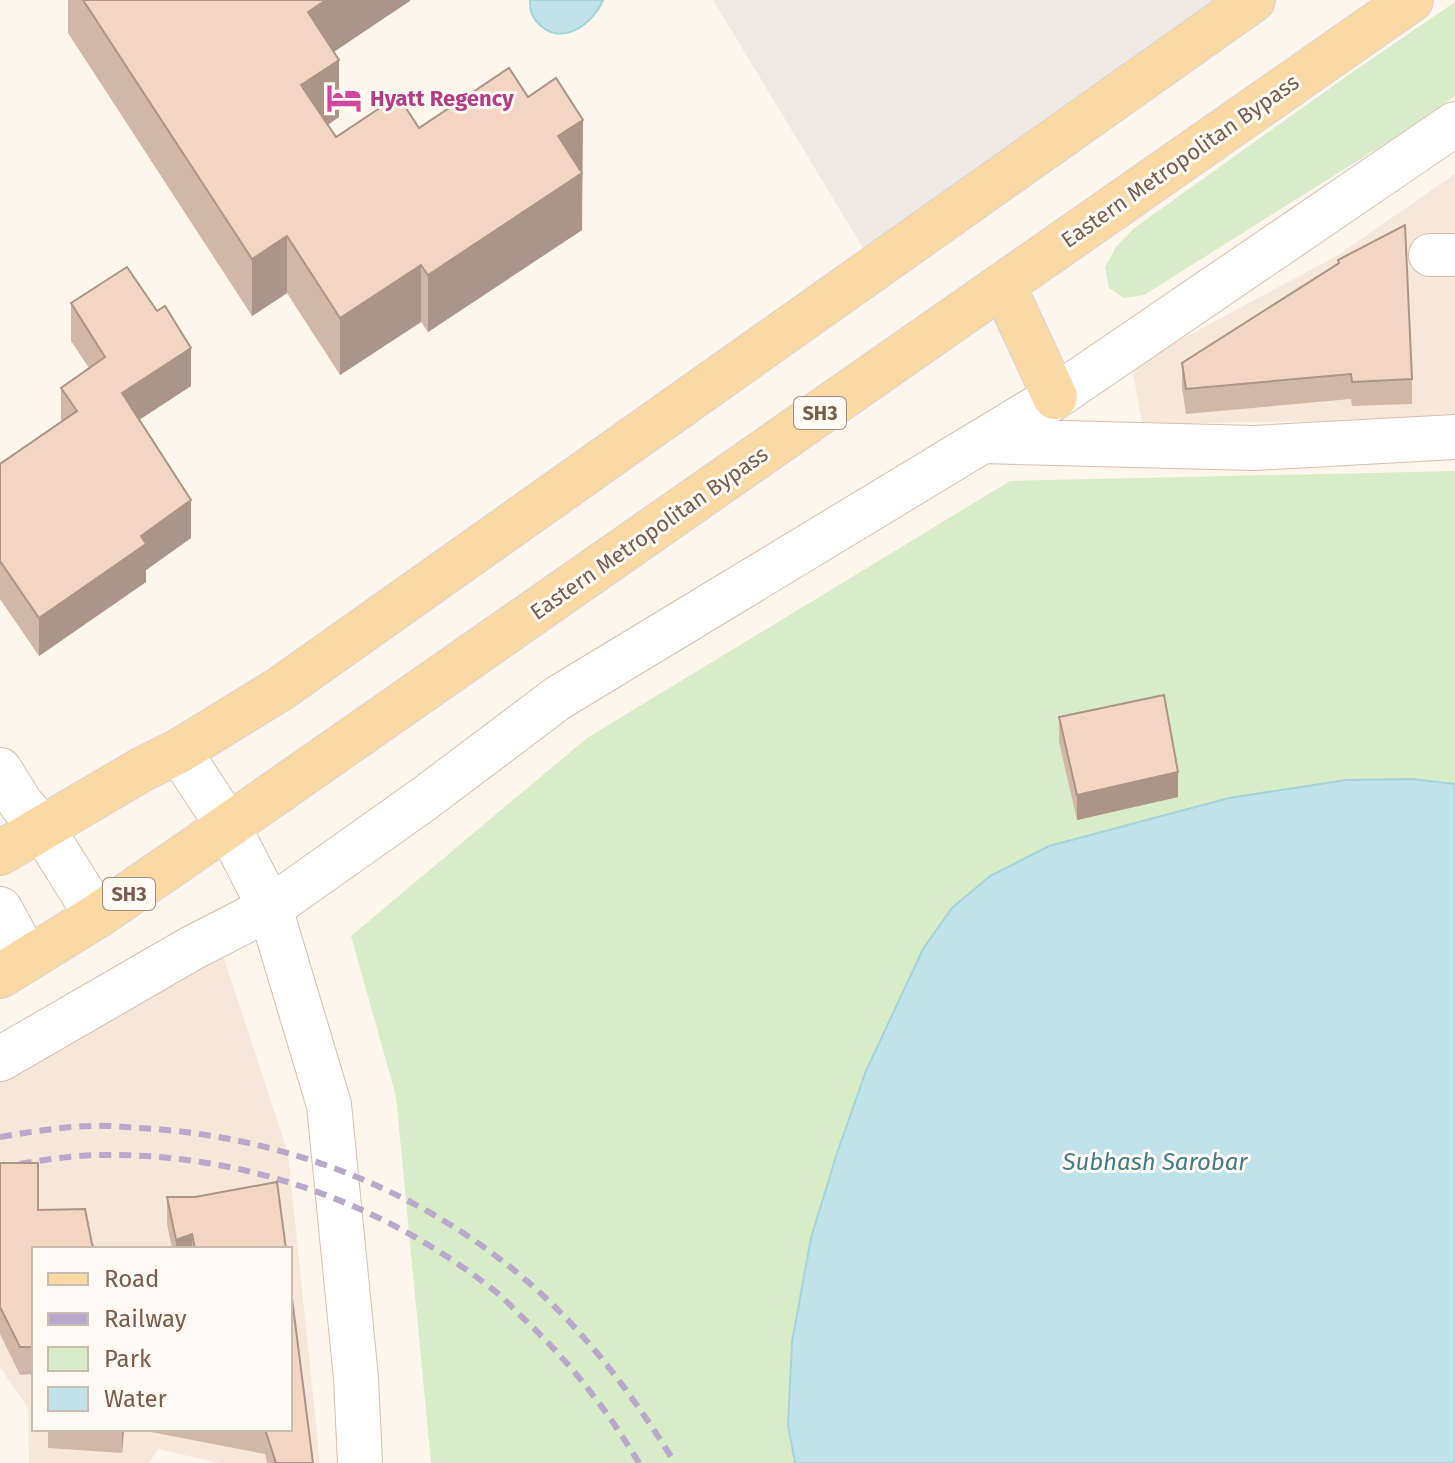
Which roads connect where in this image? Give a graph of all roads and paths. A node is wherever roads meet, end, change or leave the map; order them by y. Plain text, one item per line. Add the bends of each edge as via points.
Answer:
1 (1253, 0) edge
2 (1411, 0) edge
3 (1455, 124) edge
4 (1003, 285) junction
5 (1055, 397) junction
6 (1455, 437) edge
7 (982, 441) junction
8 (179, 751) junction
9 (0, 770) edge
10 (228, 826) junction
11 (42, 828) junction
12 (0, 853) edge
13 (270, 908) junction
14 (0, 909) edge
15 (97, 916) junction
16 (14, 968) edge
17 (0, 1059) edge
18 (360, 1463) edge

1 - 8 main road via 280,689
2 - 4 main road, Eastern Metropolitan Bypass / SH3
3 - 5 street
4 - 5 main road
4 - 10 main road, Eastern Metropolitan Bypass / SH3
5 - 7 street
6 - 7 street via 1254,448
7 - 13 street via 558,698
8 - 10 street
8 - 11 main road
9 - 11 street
10 - 13 street
10 - 15 main road, Eastern Metropolitan Bypass / SH3
11 - 12 main road
11 - 15 street
13 - 17 street
13 - 18 street via 329,1105
14 - 16 street
15 - 16 main road, Eastern Metropolitan Bypass / SH3

